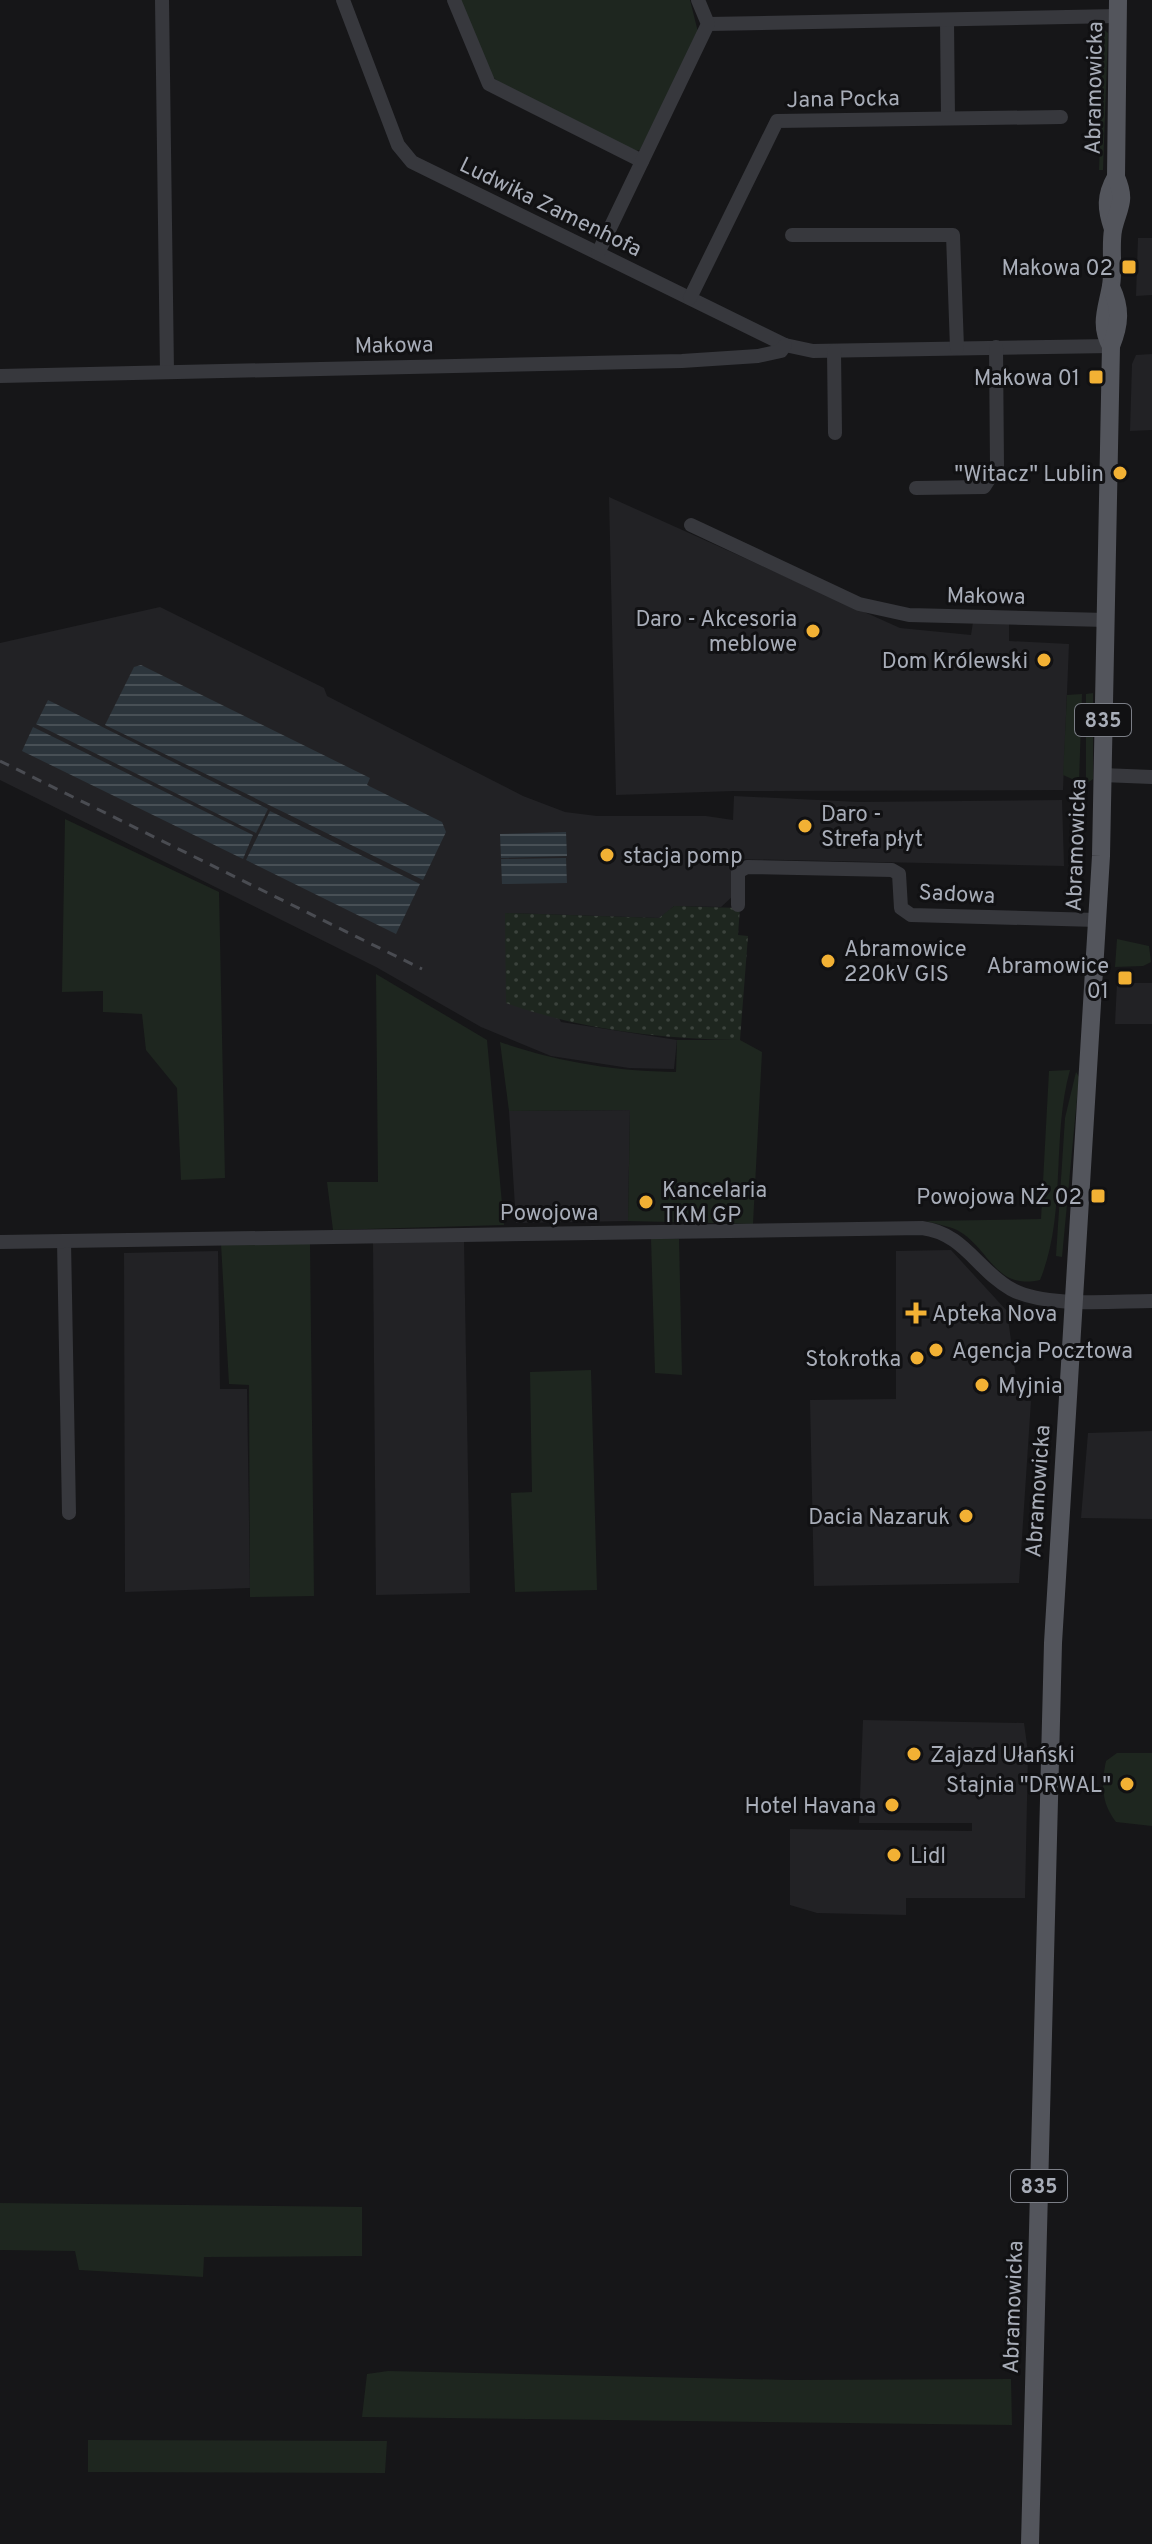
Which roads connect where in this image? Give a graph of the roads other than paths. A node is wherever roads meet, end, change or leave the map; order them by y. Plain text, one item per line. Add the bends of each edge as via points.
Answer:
1 (162, 0) edge
2 (343, 0) edge
3 (454, 0) edge
4 (698, 0) edge
5 (1118, 8) edge
6 (947, 21) junction
7 (708, 24) junction
8 (1061, 117) dead end
9 (948, 118) junction
10 (642, 161) junction
11 (792, 235) dead end
12 (598, 253) junction
13 (690, 298) junction
14 (785, 345) junction
15 (1111, 346) junction
16 (996, 347) junction
17 (957, 348) junction
18 (834, 351) junction
19 (167, 372) junction
20 (0, 376) edge
21 (835, 433) dead end
22 (916, 488) dead end
23 (691, 525) dead end
24 (1106, 620) junction
25 (1102, 775) junction
26 (1152, 777) edge
27 (738, 905) dead end
28 (1097, 920) junction
29 (64, 1241) junction
30 (0, 1242) edge
31 (1074, 1300) junction
32 (1152, 1301) edge
33 (69, 1513) dead end
34 (1030, 2544) edge

1 - 19 street
2 - 12 street, Ludwika Zamenhofa via 398,145 412,162
3 - 10 street via 489,84
4 - 7 street
5 - 6 street
5 - 15 main road, Abramowicka / 835 via 1116,177 1122,212 1113,229 1111,287 1105,305 1104,334
6 - 7 street
6 - 9 street
7 - 10 street
8 - 9 street, Jana Pocka
9 - 13 street, Jana Pocka via 777,121
10 - 12 street
11 - 17 street via 953,235
12 - 13 street, Ludwika Zamenhofa
13 - 14 street, Ludwika Zamenhofa
14 - 18 street, Ludwika Zamenhofa
14 - 19 street, Makowa via 768,355 682,361
15 - 16 street, Ludwika Zamenhofa
15 - 24 main road, Abramowicka / 835
16 - 17 street, Ludwika Zamenhofa
16 - 22 street via 997,467 984,487
17 - 18 street, Ludwika Zamenhofa
18 - 21 street
19 - 20 street, Makowa
23 - 24 street, Makowa via 859,604 909,615
24 - 25 main road, Abramowicka / 835
25 - 26 street
25 - 28 main road, Abramowicka / 835
27 - 28 street, Sadowa via 738,872 747,867 892,870 899,874 901,908 911,915
28 - 31 main road, Abramowicka / 835
29 - 30 street, Powojowa
29 - 31 street, Powojowa via 922,1228 954,1238 1011,1289
29 - 33 street
31 - 32 street, Powojowa
31 - 34 main road, Abramowicka / 835 via 1053,1643

